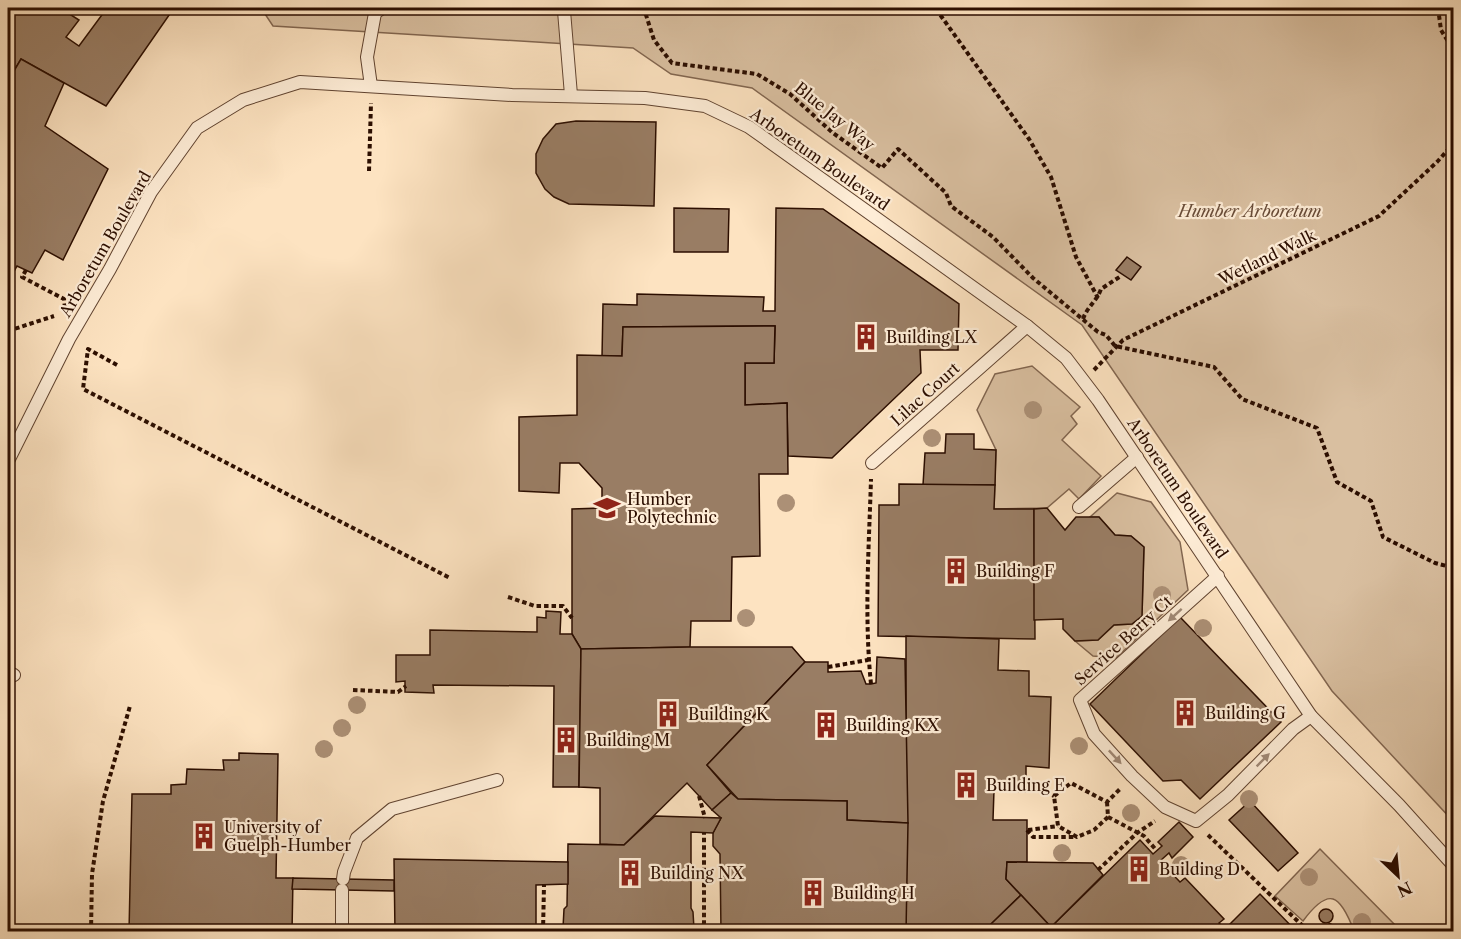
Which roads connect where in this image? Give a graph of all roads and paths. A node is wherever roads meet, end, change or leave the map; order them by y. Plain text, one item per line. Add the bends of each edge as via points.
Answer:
1 (382, 8) edge
2 (560, 8) edge
3 (641, 8) edge
4 (1438, 8) edge
5 (936, 9) dead end
6 (1454, 51) edge
7 (371, 86) junction
8 (571, 95) junction
9 (1454, 142) edge
10 (369, 171) dead end
11 (26, 270) dead end
12 (1121, 276) dead end
13 (1098, 298) junction
14 (54, 316) dead end
15 (1083, 318) junction
16 (1027, 326) junction
17 (8, 331) edge
18 (69, 339) junction
19 (1114, 346) junction
20 (88, 349) junction
21 (117, 365) dead end
22 (1084, 382) junction
23 (1137, 457) junction
24 (8, 461) edge
25 (872, 463) joint
26 (1079, 507) dead end
27 (1454, 568) edge
28 (1218, 576) junction
29 (450, 578) dead end
30 (508, 597) dead end
31 (572, 618) dead end
32 (868, 660) junction
33 (828, 667) dead end
34 (871, 684) dead end
35 (406, 686) dead end
36 (353, 690) dead end
37 (130, 706) dead end
38 (1311, 716) junction
39 (1132, 776) junction
40 (497, 780) dead end
41 (1026, 781) dead end
42 (699, 796) dead end
43 (1054, 796) junction
44 (1107, 802) junction
45 (1162, 816) dead end
46 (1108, 817) junction
47 (705, 818) dead end
48 (1058, 826) junction
49 (1201, 828) dead end
50 (704, 833) dead end
51 (1137, 833) junction
52 (1077, 837) junction
53 (1157, 850) dead end
54 (1454, 866) edge
55 (1098, 870) dead end
56 (544, 885) dead end
57 (1309, 931) edge
58 (91, 932) edge
59 (342, 932) edge
60 (543, 932) edge
61 (702, 932) edge
62 (1345, 932) edge

1 - 7 lane via 375,13 367,57
2 - 8 lane via 564,11
3 - 15 path, Blue Jay Way via 654,40 672,63 757,74 790,94 833,133 882,168 898,149 946,193 951,206 993,237 1033,278
4 - 6 path via 1441,30
5 - 13 path via 1029,139 1051,177 1076,257
7 - 8 lane, Arboretum Boulevard
7 - 10 path
7 - 18 lane, Arboretum Boulevard via 300,82 243,100 197,128 151,192
8 - 16 lane, Arboretum Boulevard via 645,98 705,106 740,123
9 - 19 path, Wetland Walk via 1379,216
11 - 18 path via 22,277 64,299
12 - 13 path via 1106,284
13 - 15 path
14 - 17 path
15 - 19 path
16 - 22 lane, Arboretum Boulevard via 1066,358
16 - 25 lane, Lilac Court
18 - 20 path
18 - 24 lane, Arboretum Boulevard
19 - 22 path, Wetland Walk
19 - 27 path via 1214,367 1242,399 1317,428 1337,482 1371,501 1383,537 1435,563
20 - 21 path
20 - 29 path via 83,389
22 - 23 lane, Arboretum Boulevard
23 - 26 lane
23 - 28 lane, Arboretum Boulevard
25 - 32 path
28 - 38 lane, Arboretum Boulevard
28 -> 39 lane, Service Berry Ct via 1080,700 1094,734
30 - 31 path via 535,606 563,606
32 - 33 path
32 - 34 path
35 - 36 path via 398,692
37 - 58 path via 103,801 93,874
39 -> 38 lane, Service Berry Ct via 1165,807 1196,821
38 - 54 lane, Arboretum Boulevard
39 - 44 path
40 - 59 lane via 392,809 357,838 344,872
41 - 43 path
42 - 47 path
43 - 44 path via 1071,783
43 - 48 path
44 - 46 path
45 - 51 path
46 - 51 path
46 - 52 path via 1094,830
48 - 52 path
48 - 52 path via 1027,830 1033,837
49 - 57 path
50 - 61 path
51 - 53 path
51 - 55 path
56 - 60 path
57 - 62 path via 1311,927 1330,926

